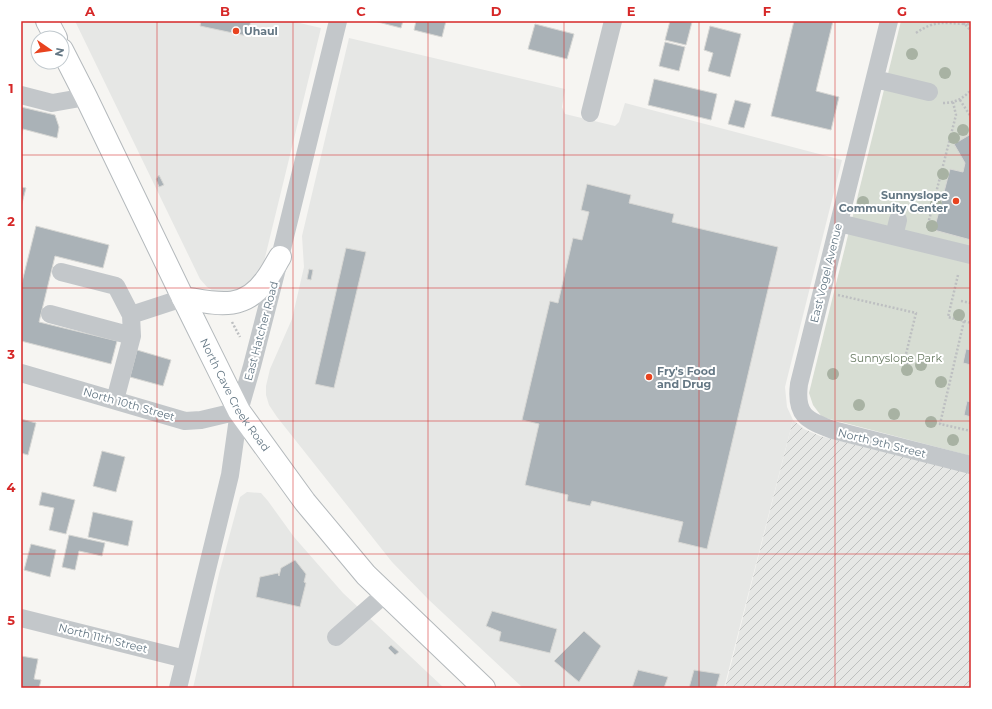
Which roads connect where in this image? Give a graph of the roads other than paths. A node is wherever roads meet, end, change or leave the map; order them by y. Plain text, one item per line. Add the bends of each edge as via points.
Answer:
1 (47, 21) edge
2 (338, 21) edge
3 (613, 21) edge
4 (889, 21) edge
5 (52, 30) edge
6 (70, 66) edge
7 (875, 79) junction
8 (21, 95) edge
9 (86, 97) junction
10 (936, 97) road end
11 (590, 113) dead end
12 (838, 223) junction
13 (971, 255) edge
14 (280, 257) junction
15 (61, 272) dead end
16 (183, 298) junction
17 (50, 314) dead end
18 (131, 315) junction
19 (132, 336) junction
20 (21, 372) edge
21 (115, 400) junction
22 (799, 409) joint
23 (239, 411) junction
24 (971, 465) edge
25 (385, 594) junction
26 (21, 618) edge
27 (336, 637) dead end
28 (185, 659) junction
29 (178, 688) edge
30 (484, 688) edge

1 - 5 main road
2 - 14 street, East Hatcher Road
3 - 11 street
4 - 7 street, East Vogel Avenue
6 - 9 main road, North Cave Creek Road
7 - 10 street
7 - 12 street, East Vogel Avenue
8 - 9 street via 52,102
9 - 16 main road, North Cave Creek Road
12 - 13 street via 896,228 923,244
12 - 22 street, East Vogel Avenue via 799,384
14 - 16 main road via 265,282 249,297 238,302 224,304
14 - 23 street, East Hatcher Road
15 - 18 street via 116,286
16 - 18 street
16 - 23 main road, North Cave Creek Road
17 - 19 street
18 - 19 street
19 - 21 street
20 - 21 street, North 10th Street
21 - 23 street, North 10th Street via 185,421
22 - 24 street, North 9th Street via 814,423 833,430
23 - 25 main road, North Cave Creek Road via 310,508
23 - 28 street, East Hatcher Road via 230,475
25 - 27 street
25 - 30 main road, North Cave Creek Road
26 - 28 street, North 11th Street
28 - 29 street, East Hatcher Road

